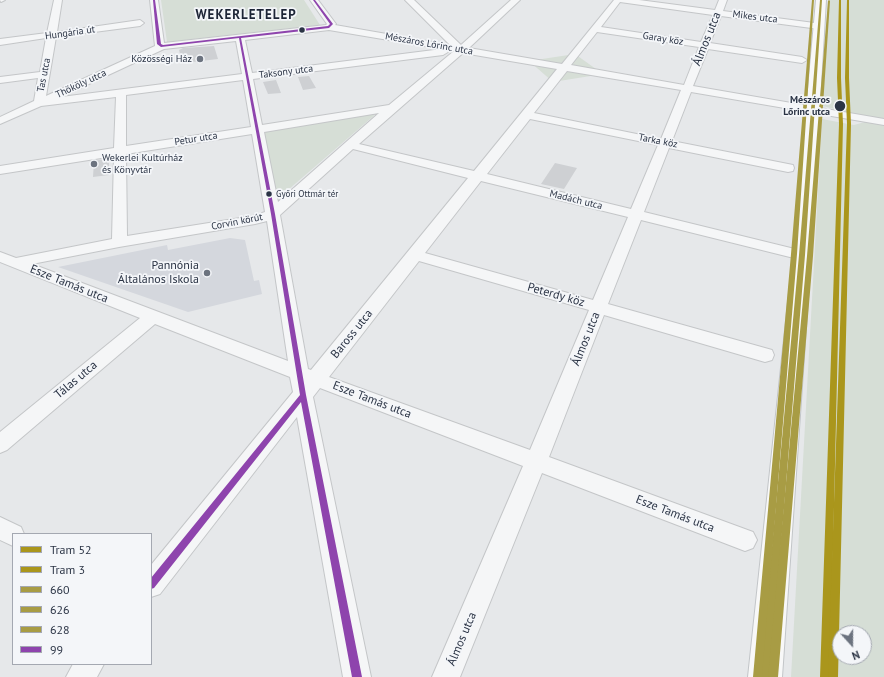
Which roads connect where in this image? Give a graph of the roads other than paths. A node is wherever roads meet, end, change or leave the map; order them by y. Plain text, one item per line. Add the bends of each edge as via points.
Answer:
1 (58, 0) edge
2 (154, 0) edge
3 (314, 0) edge
4 (409, 0) edge
5 (619, 0) edge
6 (723, 0) edge
7 (821, 0) edge
8 (511, 1) edge
9 (718, 13) junction
10 (156, 21) junction
11 (819, 26) junction
12 (329, 27) junction
13 (595, 29) junction
14 (52, 35) junction
15 (240, 38) junction
16 (0, 42) edge
17 (705, 45) junction
18 (162, 46) junction
19 (461, 50) junction
20 (802, 60) dead end
21 (565, 67) junction
22 (44, 74) junction
23 (247, 77) junction
24 (0, 80) edge
25 (688, 89) junction
26 (121, 93) junction
27 (39, 103) junction
28 (392, 108) junction
29 (814, 110) junction
30 (527, 115) junction
31 (0, 121) edge
32 (884, 122) edge
33 (257, 129) junction
34 (666, 143) junction
35 (350, 145) junction
36 (120, 151) junction
37 (788, 168) dead end
38 (0, 170) edge
39 (478, 176) junction
40 (273, 214) junction
41 (636, 214) junction
42 (119, 242) junction
43 (415, 255) junction
44 (802, 255) junction
45 (5, 261) edge
46 (0, 272) edge
47 (599, 307) junction
48 (152, 317) junction
49 (765, 355) dead end
50 (306, 382) junction
51 (0, 444) edge
52 (536, 462) junction
53 (0, 528) edge
54 (12, 534) edge
55 (745, 540) dead end
56 (152, 585) edge
57 (89, 665) edge
58 (80, 677) edge
59 (357, 677) edge
60 (446, 677) edge
61 (765, 677) edge

1 - 14 street, Tas utca
2 - 10 street
3 - 12 street via 332,24
4 - 19 street
5 - 9 street, Mikes utca
5 - 13 street
6 - 9 street, Álmos utca
7 - 11 main road
8 - 19 street, Corvin körút
9 - 11 street, Mikes utca
9 - 17 street, Álmos utca
10 - 14 street, Hungária út
10 - 18 street via 159,44
11 - 29 main road
12 - 15 street, Mészáros Lőrinc utca
12 - 19 street, Mészáros Lőrinc utca
13 - 17 street, Garay köz
13 - 21 street, Baross utca
14 - 16 street, Hungária út
14 - 22 street, Tas utca
15 - 18 street, Thököly utca
15 - 23 street
17 - 20 street, Garay köz
17 - 25 street, Álmos utca
18 - 27 street, Thököly utca
19 - 21 street, Mészáros Lőrinc utca
19 - 23 street, Taksony utca
19 - 28 street, Corvin körút
21 - 25 street, Mészáros Lőrinc utca
21 - 30 street, Baross utca
22 - 24 street
22 - 27 street, Tas utca
23 - 26 street, Taksony utca
23 - 33 street
25 - 29 street
25 - 34 street, Álmos utca
26 - 27 street, Taksony utca
26 - 36 street
27 - 31 street, Thököly utca
28 - 33 street, Petur utca
28 - 35 street, Corvin körút
29 - 32 street
29 - 44 main road
30 - 34 street, Tarka köz
30 - 39 street, Baross utca
33 - 36 street, Petur utca
33 - 40 street
34 - 37 street, Tarka köz
34 - 41 street, Álmos utca
35 - 39 street, Madách utca
35 - 40 street, Corvin körút
36 - 38 street, Petur utca
36 - 42 street
39 - 41 street, Madách utca
39 - 43 street, Baross utca
40 - 42 street, Corvin körút via 255,220
40 - 50 street
41 - 44 street, Madách utca
41 - 47 street, Álmos utca
42 - 45 street, Corvin körút
43 - 47 street, Peterdy köz
43 - 50 street, Baross utca
44 - 61 main road
45 - 46 street, Corvin körút
45 - 48 street, Esze Tamás utca
47 - 49 street, Peterdy köz
47 - 52 street, Álmos utca
48 - 50 street, Esze Tamás utca
48 - 51 street, Tálas utca
50 - 52 street, Esze Tamás utca
50 - 56 street, Baross utca
50 - 59 street
52 - 55 street, Esze Tamás utca
52 - 60 street, Álmos utca
53 - 54 street
57 - 58 street

